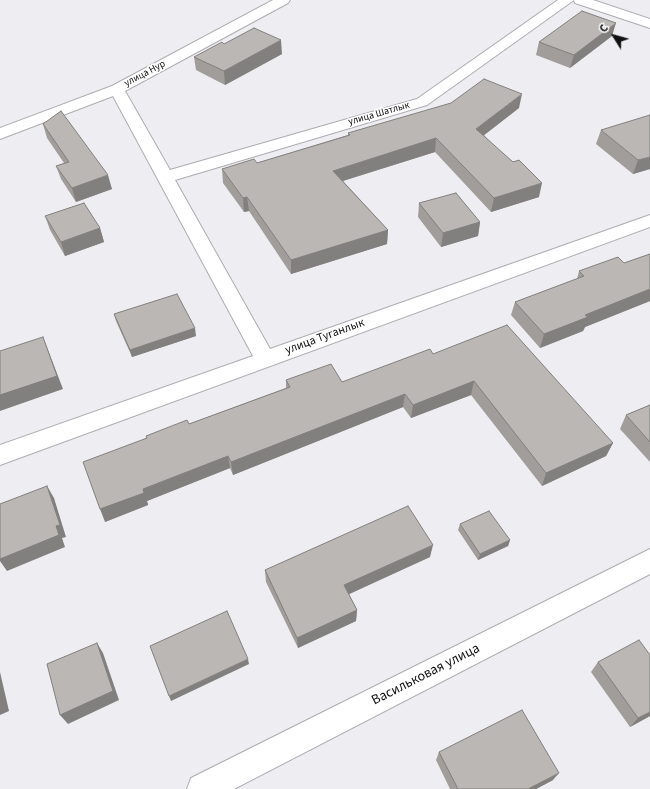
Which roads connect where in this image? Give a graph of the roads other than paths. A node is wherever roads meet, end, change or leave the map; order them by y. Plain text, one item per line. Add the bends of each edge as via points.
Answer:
1 (283, 0) edge
2 (567, 0) edge
3 (580, 0) edge
4 (650, 24) edge
5 (117, 89) junction
6 (0, 134) edge
7 (166, 177) junction
8 (650, 221) edge
9 (265, 359) junction
10 (0, 455) edge
11 (650, 561) edge
12 (202, 789) edge

1 - 5 street, улица Нур
2 - 7 street, улица Шатлык via 422,102
3 - 4 street
5 - 6 street, улица Нур
5 - 7 street
7 - 9 street
8 - 9 street, улица Туганлык
9 - 10 street, улица Туганлык
11 - 12 street, Васильковая улица

